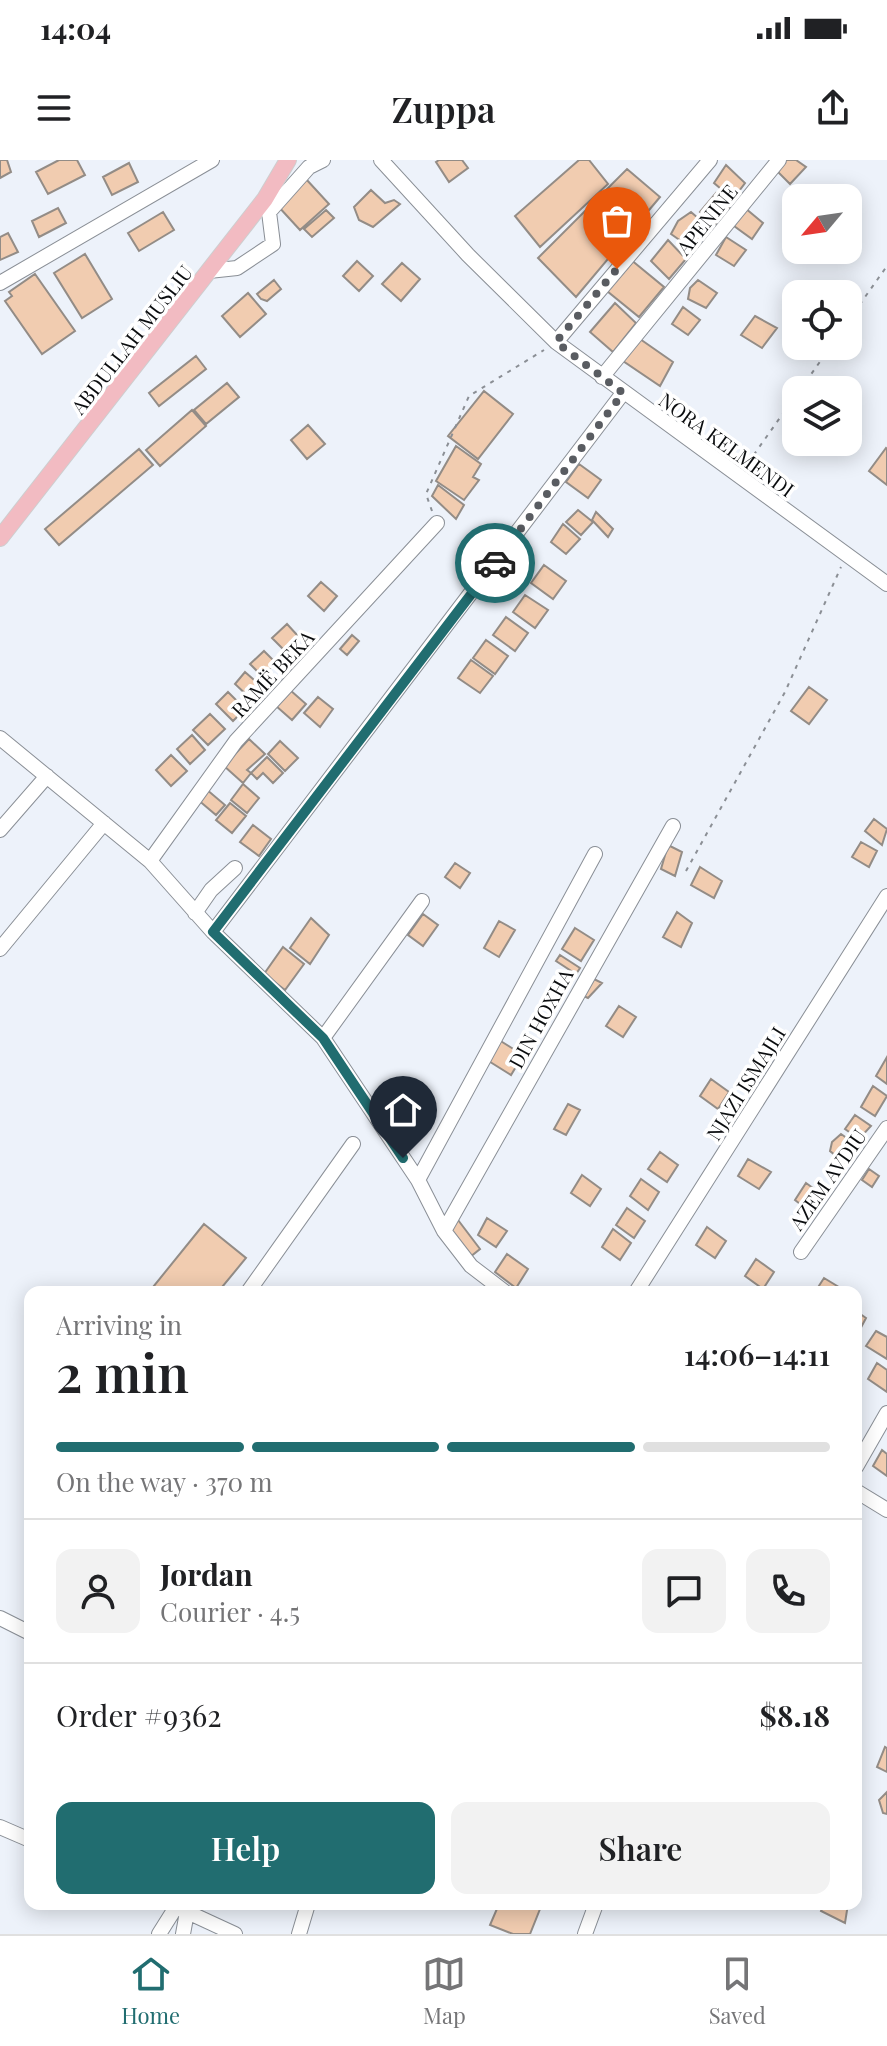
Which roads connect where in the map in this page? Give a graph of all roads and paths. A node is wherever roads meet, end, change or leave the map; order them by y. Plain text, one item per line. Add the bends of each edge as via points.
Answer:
1 (212, 160) edge
2 (288, 160) edge
3 (323, 160) edge
4 (381, 160) edge
5 (710, 160) edge
6 (779, 160) edge
7 (887, 266) edge
8 (209, 271) junction
9 (0, 283) edge
10 (862, 301) edge
11 (556, 342) junction
12 (602, 377) junction
13 (623, 393) junction
14 (782, 415) edge
15 (739, 477) junction
16 (437, 523) joint
17 (0, 538) edge
18 (846, 555) junction
19 (887, 584) edge
20 (0, 738) edge
21 (47, 776) junction
22 (104, 823) junction
23 (673, 826) dead end
24 (0, 830) edge
25 (595, 854) dead end
26 (150, 861) junction
27 (235, 868) dead end
28 (686, 871) dead end
29 (887, 896) edge
30 (422, 901) dead end
31 (195, 913) junction
32 (213, 932) junction
33 (0, 949) edge
34 (323, 1038) junction
35 (887, 1128) edge
36 (353, 1144) dead end
37 (418, 1180) junction
38 (444, 1231) junction
39 (801, 1252) dead end
40 (252, 1286) edge
41 (497, 1286) edge
42 (640, 1286) edge
43 (887, 1413) edge
44 (862, 1457) edge
45 (862, 1494) edge
46 (886, 1508) edge
47 (0, 1618) edge
48 (24, 1630) edge
49 (0, 1827) edge
50 (24, 1837) edge
51 (186, 1910) edge
52 (187, 1910) edge
53 (189, 1910) edge
54 (306, 1910) edge
55 (594, 1910) edge
56 (159, 1934) edge
57 (183, 1934) edge
58 (235, 1934) edge
59 (299, 1934) edge
60 (585, 1934) edge

1 - 9 street
2 - 8 main road, ABDULLAH MUSLIU
3 - 8 street via 309,167 269,212 273,244 237,268
4 - 11 street, NORA KELMENDI
5 - 11 street
6 - 12 street, APENINE
7 - 10 path
8 - 17 main road, ABDULLAH MUSLIU
11 - 12 street, NORA KELMENDI
11 - 16 path via 469,396 426,494
12 - 13 street, NORA KELMENDI
13 - 15 street, NORA KELMENDI
13 - 32 street
14 - 15 path
15 - 18 street, NORA KELMENDI
16 - 26 street, RAMË BEKA via 236,741
18 - 19 street, NORA KELMENDI
18 - 28 path via 785,692
20 - 21 street
21 - 22 street
21 - 24 street
22 - 26 street
22 - 33 street
23 - 38 street, DIN HOXHA
25 - 37 street
26 - 31 street
27 - 31 street
29 - 42 street, NJAZI ISMAJLI
30 - 34 street
31 - 32 street
32 - 34 street
34 - 37 street
35 - 39 street, AZEM AVDIU
36 - 40 street
37 - 38 street
38 - 41 street via 471,1266
43 - 44 street
45 - 46 street
47 - 48 street
49 - 50 street
51 - 56 street
52 - 57 street
53 - 58 street
54 - 59 street
55 - 60 street

